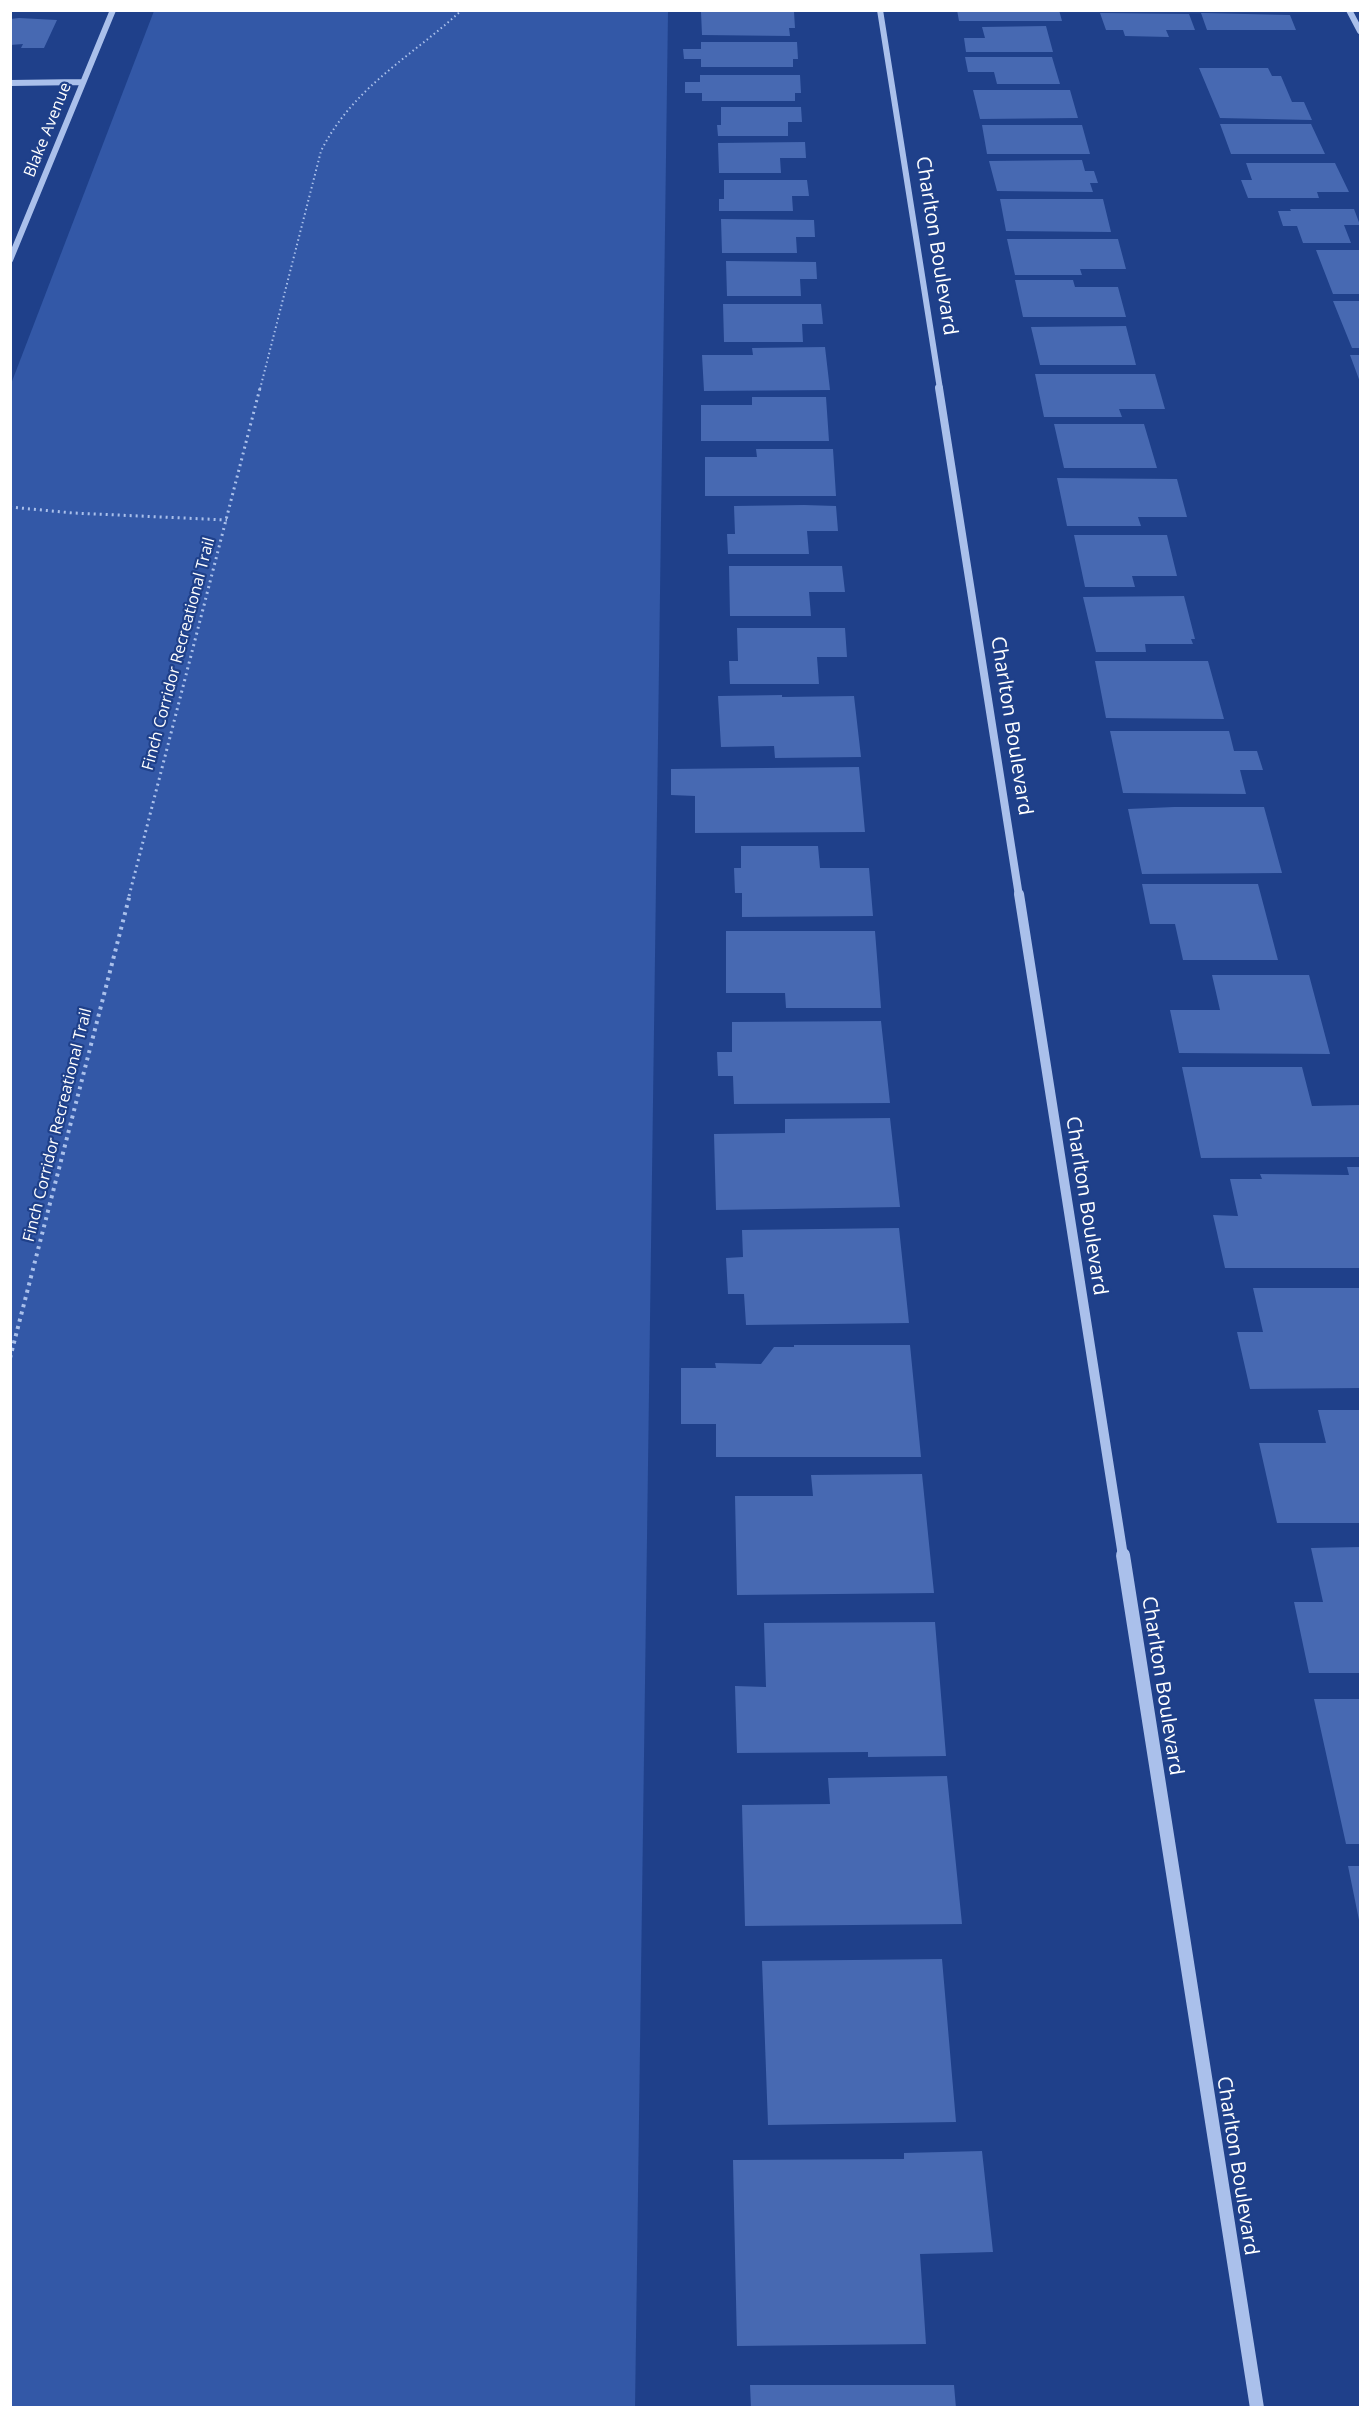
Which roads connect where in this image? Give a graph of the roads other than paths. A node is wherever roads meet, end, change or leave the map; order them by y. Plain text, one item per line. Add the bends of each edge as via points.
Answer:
1 (113, 10) edge
2 (880, 10) edge
3 (1349, 10) edge
4 (1360, 31) edge
5 (82, 82) junction
6 (10, 83) edge
7 (10, 260) edge
8 (1257, 2408) edge

1 - 5 street, Blake Avenue
2 - 8 street, Charlton Boulevard
3 - 4 street
5 - 6 street
5 - 7 street, Blake Avenue

